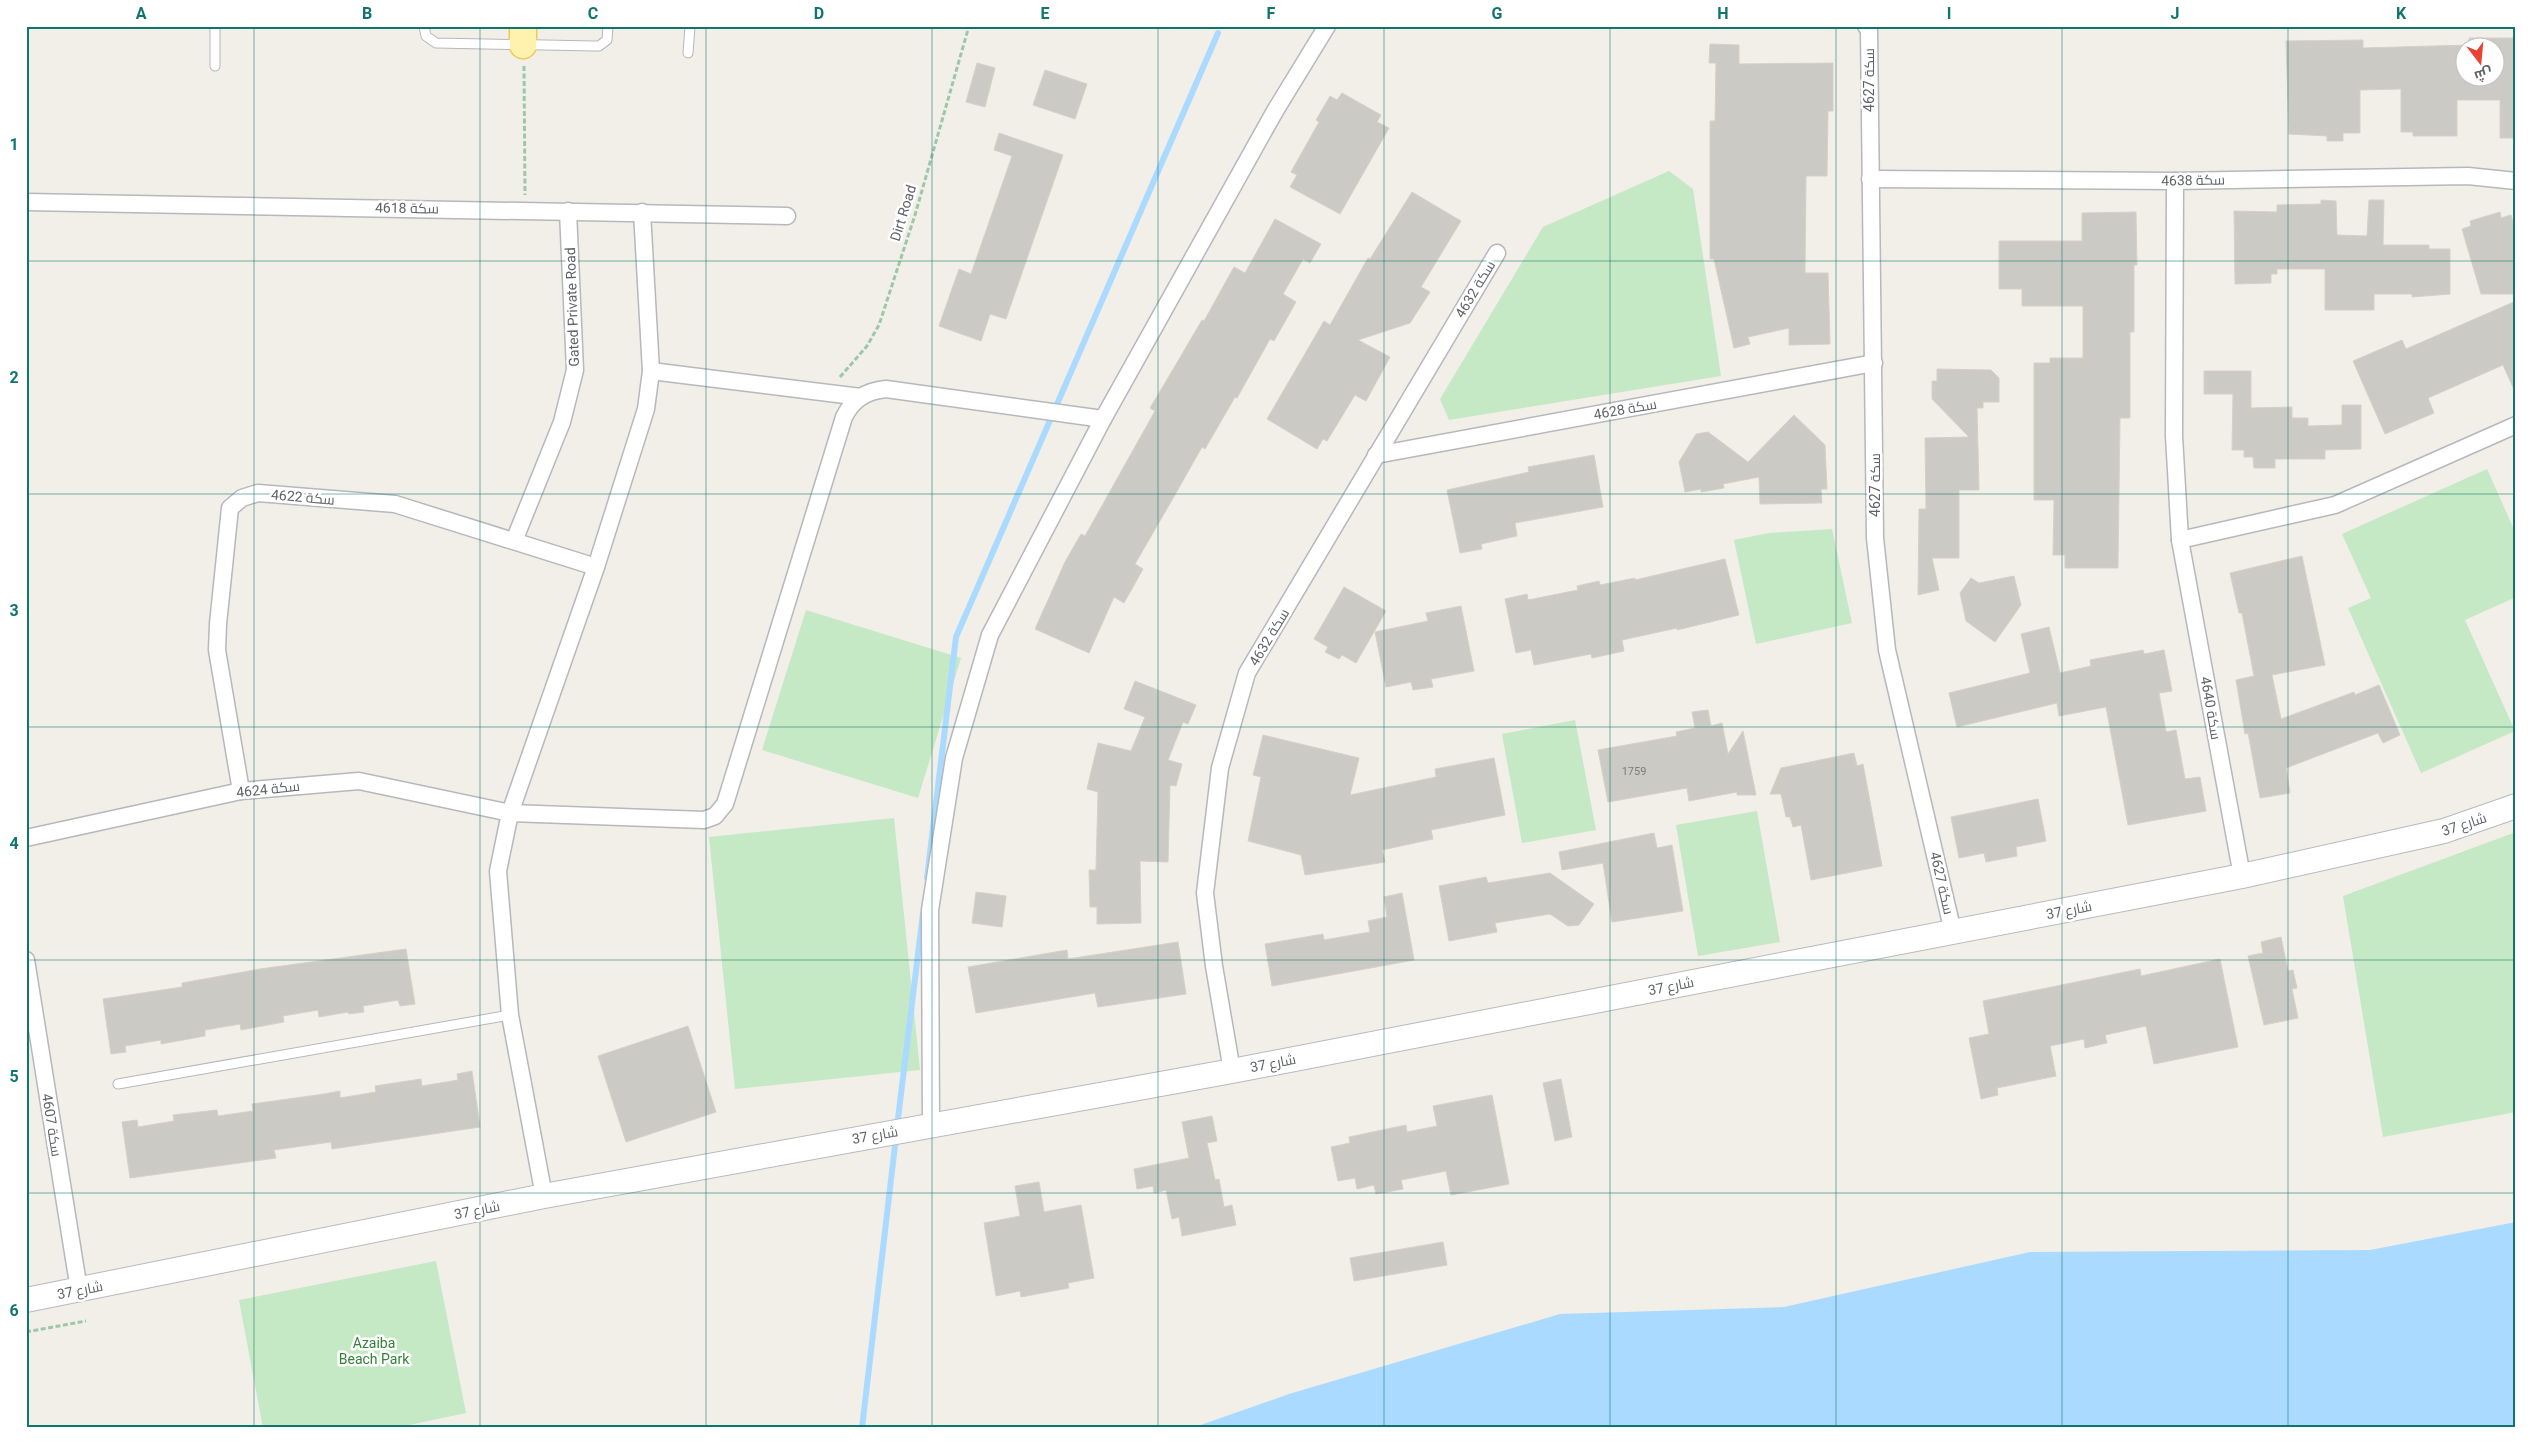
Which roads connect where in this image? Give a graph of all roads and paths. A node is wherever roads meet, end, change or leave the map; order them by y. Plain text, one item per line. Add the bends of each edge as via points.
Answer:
1 (215, 26) edge
2 (424, 26) edge
3 (608, 26) edge
4 (690, 26) edge
5 (968, 26) edge
6 (1327, 26) edge
7 (1869, 28) edge
8 (523, 36) edge
9 (688, 52) dead end
10 (215, 66) dead end
11 (1870, 179) junction
12 (2175, 181) junction
13 (2516, 181) edge
14 (26, 202) edge
15 (525, 210) junction
16 (568, 211) junction
17 (642, 212) junction
18 (787, 216) dead end
19 (1497, 252) dead end
20 (1874, 363) junction
21 (651, 371) junction
22 (832, 393) junction
23 (861, 397) junction
24 (1103, 419) junction
25 (2516, 425) edge
26 (1376, 456) junction
27 (2180, 540) junction
28 (514, 541) junction
29 (596, 567) junction
30 (241, 790) junction
31 (2516, 806) edge
32 (510, 813) junction
33 (26, 838) edge
34 (2242, 876) junction
35 (1953, 932) junction
36 (26, 961) edge
37 (510, 1015) junction
38 (1232, 1071) junction
39 (118, 1084) dead end
40 (931, 1125) junction
41 (544, 1196) junction
42 (78, 1290) junction
43 (26, 1300) edge
44 (86, 1321) dead end
45 (26, 1332) edge

1 - 10 lane
2 - 8 lane via 426,36 436,44
3 - 8 lane via 607,40 599,46
4 - 9 lane
5 - 22 path, Dirt Road via 915,216 878,326 867,346 840,376
6 - 24 street via 1275,110
7 - 11 street, سكة 4627
8 - 15 path
11 - 12 street, سكة 4638
11 - 20 street, سكة 4627
12 - 13 street, سكة 4638 via 2468,176
12 - 27 street, سكة 4640 via 2174,436
14 - 15 street, سكة 4618
15 - 16 street, سكة 4618
16 - 17 street, سكة 4618
16 - 28 street, Gated Private Road via 575,370 562,422
17 - 18 street, سكة 4618
17 - 21 street
19 - 26 street, سكة 4632
20 - 26 street, سكة 4628
20 - 35 street, سكة 4627 via 1875,538 1887,650
21 - 22 street
21 - 29 street via 646,409
22 - 23 street
23 - 24 street via 886,389
23 - 32 street, سكة 4624 via 844,418 725,804 715,816 704,820
24 - 40 street via 990,635 954,758 930,910
25 - 27 street via 2335,505
26 - 38 street, سكة 4632 via 1247,673 1220,768 1205,893
27 - 34 street, سكة 4640
28 - 29 street, سكة 4622
28 - 30 street, سكة 4622 via 394,504 258,493 242,498 230,508 217,650
29 - 32 street
30 - 32 street, سكة 4624 via 359,781
30 - 33 street, سكة 4624
31 - 34 street, شارع 37 via 2444,831
32 - 37 street via 498,871
34 - 35 street, شارع 37
35 - 38 street, شارع 37
36 - 42 street, سكة 4607
37 - 39 lane
37 - 41 street
38 - 40 street, شارع 37
40 - 41 street, شارع 37
41 - 42 street, شارع 37
42 - 43 street, شارع 37
44 - 45 path

